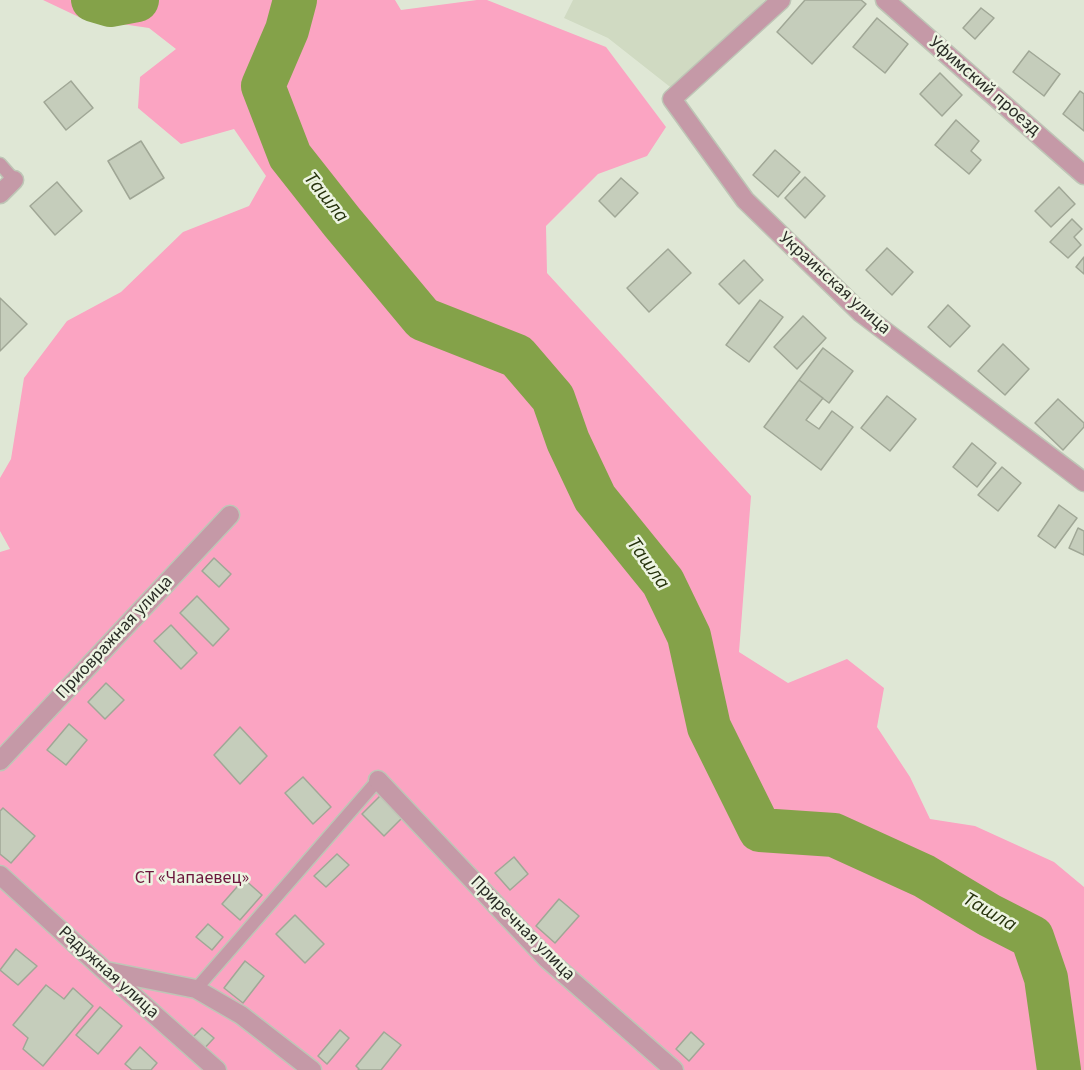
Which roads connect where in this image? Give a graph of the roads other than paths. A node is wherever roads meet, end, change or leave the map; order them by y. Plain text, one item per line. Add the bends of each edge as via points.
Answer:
1 (781, 0) edge
2 (885, 0) edge
3 (0, 164) edge
4 (1084, 175) edge
5 (14, 180) joint
6 (0, 194) edge
7 (1084, 482) edge
8 (230, 515) dead end
9 (0, 761) edge
10 (378, 780) joint
11 (0, 875) edge
12 (104, 970) junction
13 (196, 989) junction
14 (217, 1070) edge
15 (312, 1070) edge
16 (674, 1070) edge

1 - 7 street, Украинская улица via 672,99 745,200 861,313
2 - 4 street, Уфимский проезд
3 - 5 lane
5 - 6 street
8 - 9 street, Приовражная улица
10 - 13 lane
10 - 16 street, Приречная улица via 547,959
11 - 12 street, Радужная улица
12 - 13 street
12 - 14 street, Радужная улица
13 - 15 street via 241,1014

